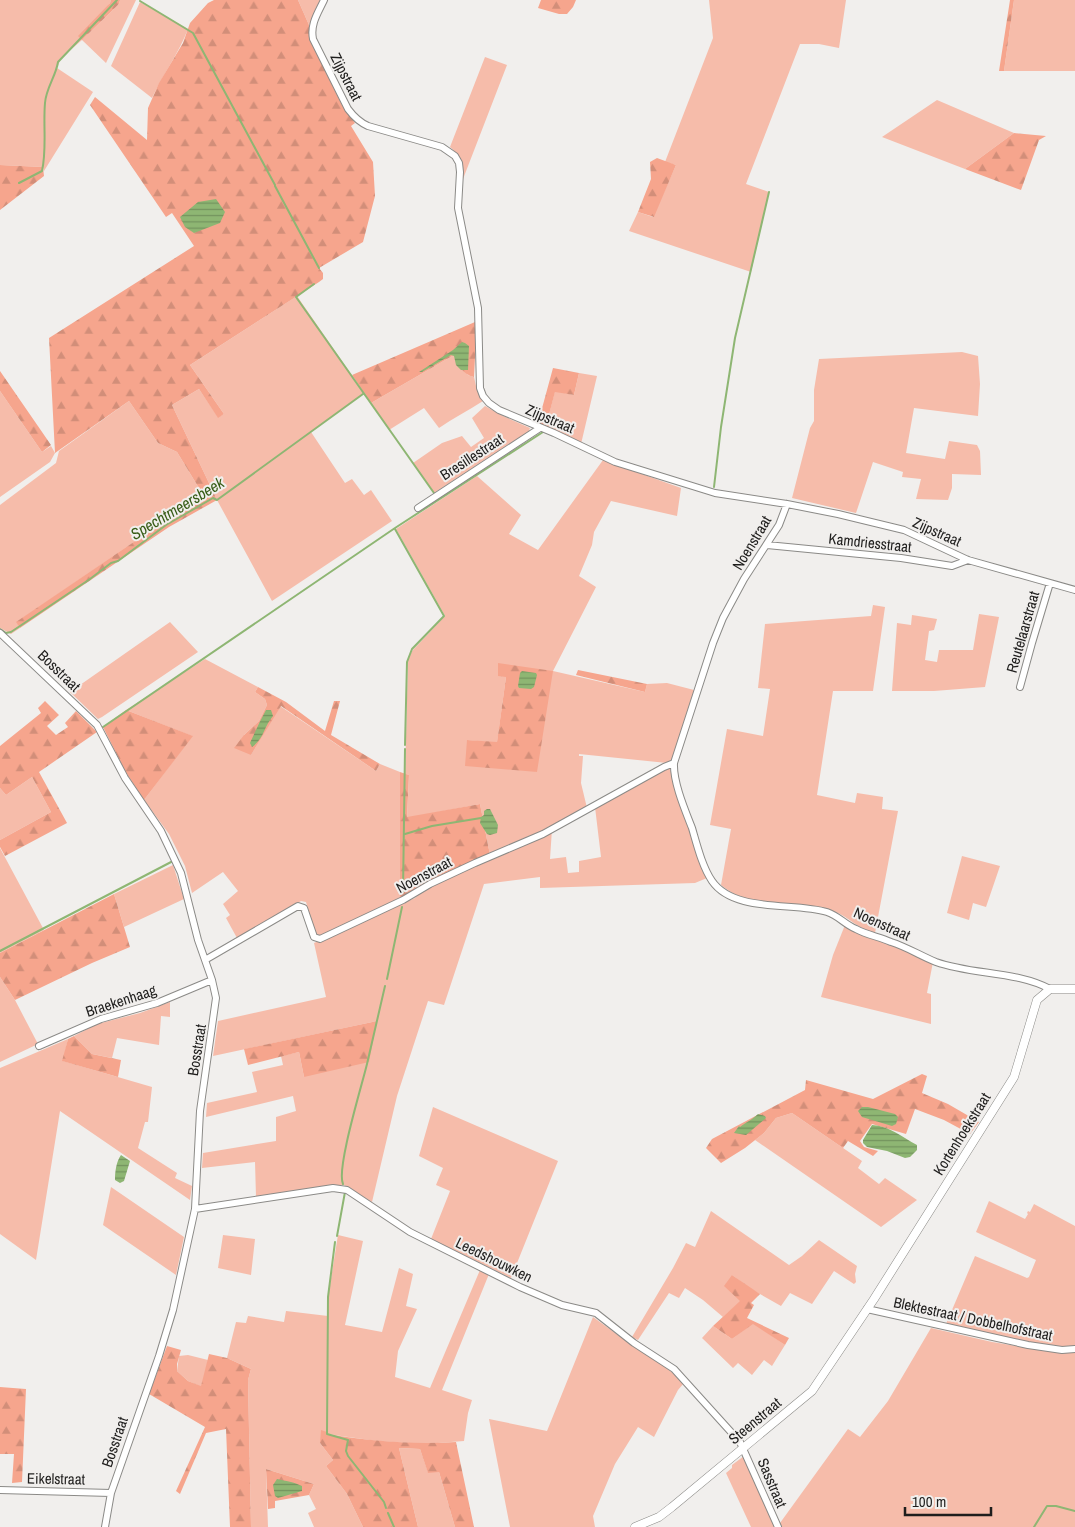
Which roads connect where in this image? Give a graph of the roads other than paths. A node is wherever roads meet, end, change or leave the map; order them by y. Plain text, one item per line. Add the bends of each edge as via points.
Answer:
1 (324, 0) edge
2 (540, 428) junction
3 (787, 504) junction
4 (418, 508) dead end
5 (767, 545) junction
6 (968, 560) junction
7 (1050, 583) junction
8 (1075, 590) edge
9 (0, 634) edge
10 (1020, 687) dead end
11 (674, 763) junction
12 (205, 960) junction
13 (212, 980) junction
14 (1075, 989) edge
15 (1050, 990) junction
16 (38, 1046) dead end
17 (195, 1209) junction
18 (867, 1309) junction
19 (1075, 1349) edge
20 (744, 1448) junction
21 (0, 1490) edge
22 (111, 1493) junction
23 (105, 1527) edge
24 (635, 1527) edge
25 (778, 1527) edge

1 - 2 street, Zijpstraat via 313,23 313,39 354,118 368,126 442,147 456,156 460,172 458,208 479,323 480,388 489,403 499,410
2 - 3 street, Zijpstraat via 615,462 692,487
2 - 4 street, Bresillestraat
3 - 5 street, Noenstraat
3 - 6 street, Zijpstraat via 904,530
5 - 6 street, Kamdriesstraat via 952,566
5 - 11 street, Noenstraat via 723,618
6 - 7 street, Zijpstraat
7 - 8 street, Zijpstraat
7 - 10 street, Reutelaarstraat
9 - 12 street, Bosstraat via 97,725 125,778 161,831 174,857
11 - 12 street, Noenstraat via 543,834 475,862 320,939 314,937 304,908 298,906
11 - 15 street, Noenstraat via 681,797 706,868 712,881 734,898 820,910 837,915 852,928 937,962 1037,982
12 - 13 street, Bosstraat
13 - 16 street, Braekenhaag via 156,1004 101,1019
13 - 17 street, Bosstraat via 216,998 200,1111
14 - 15 street
15 - 18 street, Kortenhoekstraat via 1037,1000 1014,1077
17 - 20 street, Leedshouwken via 333,1188 347,1190 410,1232 479,1267 562,1305 596,1314 674,1369
17 - 22 street, Bosstraat via 174,1310
18 - 19 street, Blektestraat / Dobbelhofstraat via 1028,1345
18 - 20 street, Steenstraat via 812,1391
20 - 24 street, Steenstraat via 659,1517
20 - 25 street, Sasstraat
21 - 22 street, Eikelstraat
22 - 23 street, Bosstraat

